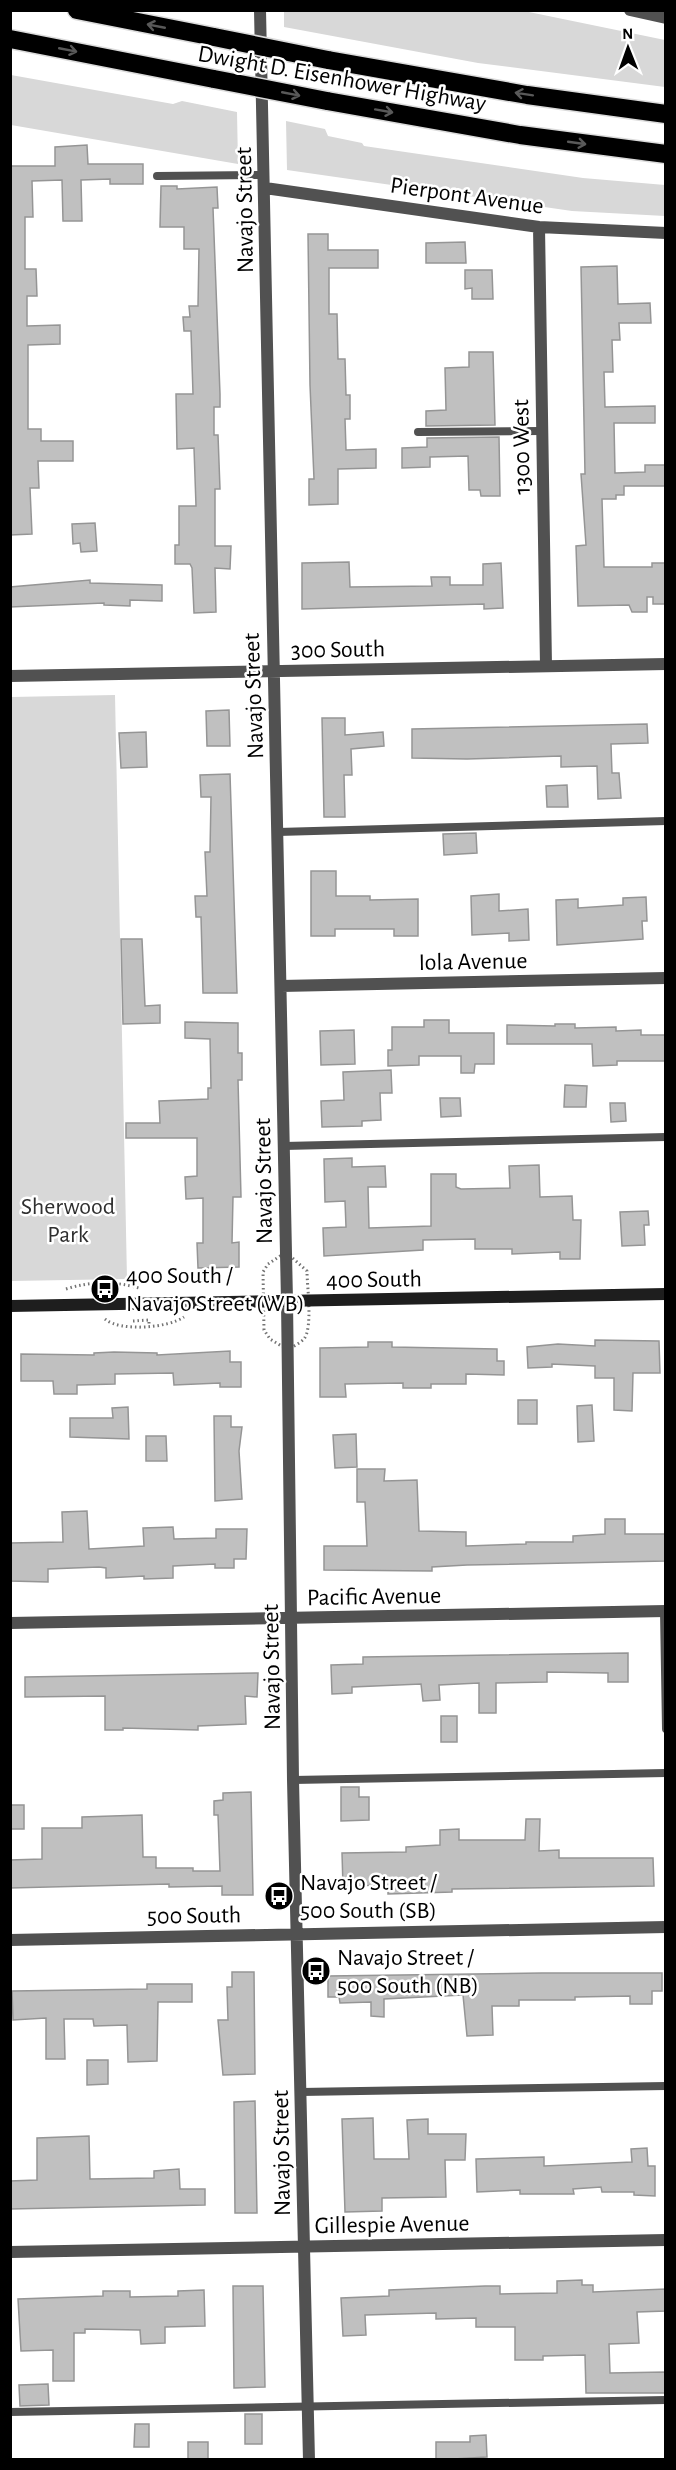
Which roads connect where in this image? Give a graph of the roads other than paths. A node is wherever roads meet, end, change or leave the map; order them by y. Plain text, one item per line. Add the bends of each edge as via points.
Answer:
1 (76, 10) edge
2 (260, 10) edge
3 (630, 10) edge
4 (666, 18) edge
5 (10, 39) edge
6 (666, 114) edge
7 (666, 154) edge
8 (264, 175) junction
9 (157, 176) dead end
10 (265, 188) junction
11 (539, 227) junction
12 (666, 233) edge
13 (542, 431) junction
14 (418, 432) dead end
15 (666, 664) edge
16 (546, 666) junction
17 (274, 671) junction
18 (10, 676) edge
19 (666, 821) edge
20 (278, 832) junction
21 (666, 978) edge
22 (280, 986) junction
23 (666, 1137) edge
24 (284, 1146) junction
25 (666, 1294) edge
26 (287, 1301) junction
27 (10, 1306) edge
28 (665, 1611) edge
29 (292, 1618) junction
30 (10, 1623) edge
31 (666, 1729) edge
32 (666, 1773) edge
33 (293, 1780) junction
34 (666, 1927) edge
35 (297, 1934) junction
36 (10, 1940) edge
37 (666, 2086) edge
38 (301, 2092) junction
39 (666, 2240) edge
40 (304, 2247) junction
41 (10, 2252) edge
42 (666, 2400) edge
43 (308, 2406) junction
44 (10, 2412) edge
45 (309, 2460) edge

6 -> 1 highway, Dwight D. Eisenhower Highway, bridge via 527,95 328,60
2 - 8 street, Navajo Street
3 - 4 street
5 -> 7 highway, Dwight D. Eisenhower Highway, bridge via 520,135
8 - 9 lane
8 - 10 street, Navajo Street
10 - 11 street, Pierpont Avenue
10 - 17 street, Navajo Street
11 - 12 street, Pierpont Avenue
11 - 13 street, 1300 West
13 - 14 lane
13 - 16 street, 1300 West
15 - 16 street, 300 South
16 - 17 street, 300 South
17 - 18 street, 300 South
17 - 20 street, Navajo Street
19 - 20 lane
20 - 22 street, Navajo Street
21 - 22 street, Iola Avenue
22 - 24 street, Navajo Street
23 - 24 lane
24 - 26 street, Navajo Street
25 - 26 main road, 400 South
26 - 27 main road, 400 South
26 - 29 street, Navajo Street
28 - 29 street, Pacific Avenue
28 - 31 lane
29 - 30 street, Pacific Avenue
29 - 33 street, Navajo Street
32 - 33 lane
33 - 35 street, Navajo Street
34 - 35 street, 500 South
35 - 36 street, 500 South
35 - 38 street, Navajo Street
37 - 38 lane
38 - 40 street, Navajo Street
39 - 40 street, Gillespie Avenue
40 - 41 street, Gillespie Avenue
40 - 43 street, Navajo Street
42 - 43 lane
43 - 44 lane
43 - 45 street, Navajo Street

